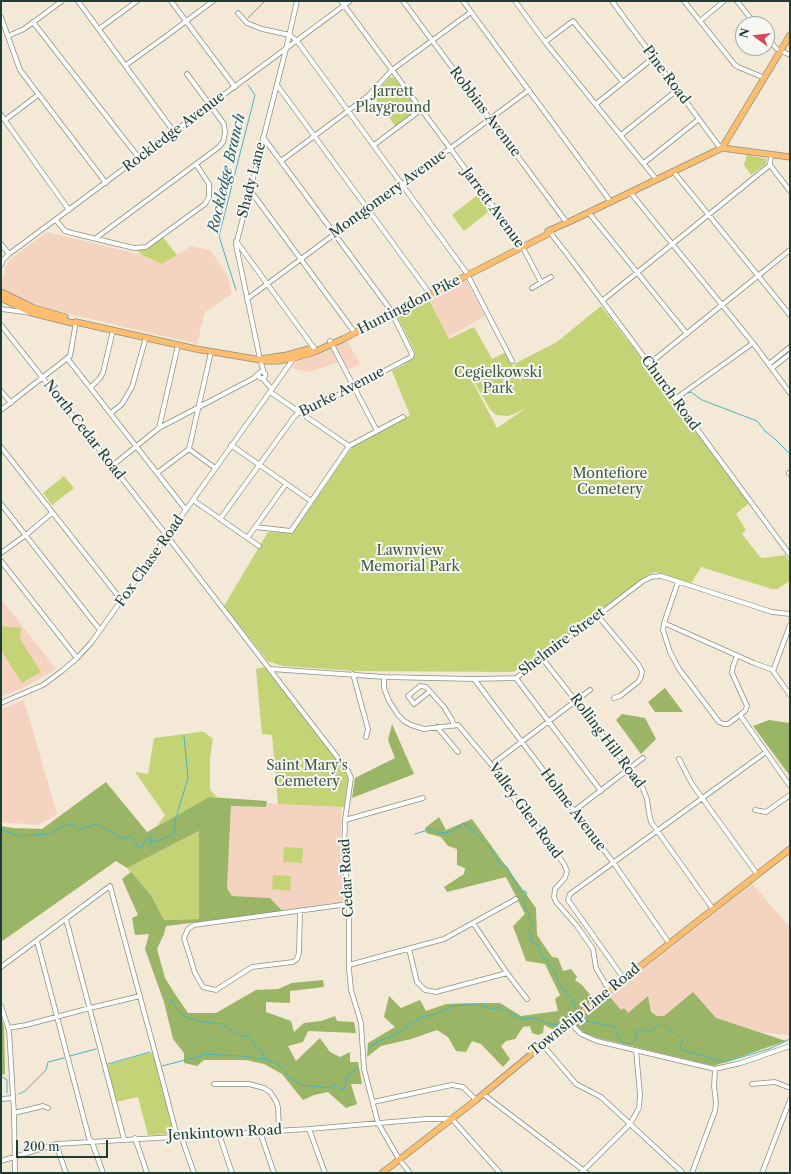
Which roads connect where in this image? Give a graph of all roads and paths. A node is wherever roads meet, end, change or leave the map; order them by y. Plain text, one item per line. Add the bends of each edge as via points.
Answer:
1 (62, 1) edge
2 (78, 1) edge
3 (137, 1) edge
4 (171, 1) edge
5 (213, 1) edge
6 (297, 1) edge
7 (341, 1) edge
8 (350, 1) edge
9 (403, 1) edge
10 (463, 1) edge
11 (515, 1) edge
12 (612, 1) edge
13 (684, 1) edge
14 (724, 1) edge
15 (737, 1) edge
16 (344, 5) junction
17 (471, 12) junction
18 (238, 13) dead end
19 (749, 16) edge
20 (1, 17) edge
21 (186, 21) junction
22 (700, 21) junction
23 (33, 22) junction
24 (99, 29) junction
25 (290, 34) junction
26 (790, 35) edge
27 (8, 36) junction
28 (297, 41) junction
29 (432, 41) junction
30 (545, 42) junction
31 (775, 46) edge
32 (286, 49) junction
33 (780, 51) junction
34 (790, 55) edge
35 (653, 58) junction
36 (126, 65) junction
37 (392, 70) junction
38 (187, 74) dead end
39 (764, 78) junction
40 (623, 82) junction
41 (277, 85) junction
42 (236, 87) junction
43 (529, 90) junction
44 (677, 90) junction
45 (38, 95) junction
46 (596, 104) junction
47 (211, 105) junction
48 (422, 109) junction
49 (348, 111) junction
50 (1, 115) edge
51 (699, 119) junction
52 (5, 120) junction
53 (490, 120) junction
54 (174, 132) junction
55 (621, 135) junction
56 (315, 136) junction
57 (263, 137) junction
58 (374, 145) junction
59 (722, 148) junction
60 (450, 149) junction
61 (771, 154) junction
62 (790, 157) edge
63 (139, 158) junction
64 (281, 161) junction
65 (644, 163) junction
66 (196, 164) junction
67 (770, 166) junction
68 (673, 171) junction
69 (656, 179) junction
70 (106, 183) junction
71 (402, 184) junction
72 (250, 190) junction
73 (790, 191) edge
74 (630, 192) junction
75 (611, 202) junction
76 (369, 209) junction
77 (69, 210) junction
78 (589, 213) junction
79 (709, 215) junction
80 (56, 220) junction
81 (567, 223) junction
82 (551, 231) junction
83 (334, 234) junction
84 (96, 238) junction
85 (236, 241) junction
86 (1, 244) edge
87 (672, 244) junction
88 (522, 246) junction
89 (790, 250) edge
90 (9, 254) junction
91 (301, 259) junction
92 (1, 265) edge
93 (467, 273) junction
94 (637, 273) junction
95 (758, 276) junction
96 (550, 277) dead end
97 (541, 282) junction
98 (267, 284) junction
99 (532, 288) dead end
100 (1, 292) edge
101 (429, 293) junction
102 (1, 298) edge
103 (247, 298) junction
104 (602, 301) junction
105 (722, 304) junction
106 (790, 307) edge
107 (1, 309) edge
108 (786, 310) junction
109 (392, 312) junction
110 (32, 314) junction
111 (790, 315) edge
112 (76, 322) junction
113 (1, 325) edge
114 (113, 330) junction
115 (354, 332) junction
116 (687, 334) junction
117 (146, 338) junction
118 (331, 343) junction
119 (753, 343) junction
120 (178, 345) junction
121 (790, 347) edge
122 (314, 348) junction
123 (211, 352) junction
124 (790, 354) edge
125 (68, 358) junction
126 (294, 358) junction
127 (260, 359) junction
128 (512, 361) dead end
129 (649, 364) junction
130 (770, 366) junction
131 (262, 374) junction
132 (43, 377) junction
133 (91, 387) junction
134 (354, 387) junction
135 (271, 390) junction
136 (1, 391) edge
137 (790, 393) edge
138 (675, 399) junction
139 (10, 403) junction
140 (198, 408) junction
141 (1, 410) edge
142 (299, 412) junction
143 (111, 414) junction
144 (403, 417) dead end
145 (159, 428) junction
146 (377, 432) junction
147 (231, 445) junction
148 (137, 446) junction
149 (349, 446) junction
150 (1, 447) edge
151 (189, 449) junction
152 (259, 465) junction
153 (112, 466) junction
154 (215, 468) junction
155 (157, 473) junction
156 (286, 484) junction
157 (193, 500) junction
158 (311, 501) junction
159 (1, 504) edge
160 (186, 510) junction
161 (52, 513) junction
162 (220, 519) junction
163 (255, 527) junction
164 (26, 535) junction
165 (167, 537) junction
166 (248, 538) junction
167 (259, 546) dead end
168 (1, 553) edge
169 (790, 555) edge
170 (1, 561) edge
171 (678, 582) junction
172 (122, 601) junction
173 (226, 613) joint
174 (790, 614) edge
175 (598, 616) junction
176 (664, 623) junction
177 (790, 625) edge
178 (100, 630) junction
179 (737, 656) junction
180 (77, 658) junction
181 (542, 658) junction
182 (265, 662) junction
183 (271, 669) junction
184 (282, 670) junction
185 (773, 671) junction
186 (353, 674) junction
187 (384, 677) junction
188 (516, 678) junction
189 (474, 679) junction
190 (279, 680) junction
191 (590, 690) dead end
192 (430, 692) junction
193 (790, 695) edge
194 (614, 698) dead end
195 (576, 700) junction
196 (1, 703) edge
197 (740, 715) junction
198 (548, 721) junction
199 (454, 726) junction
200 (437, 727) junction
201 (366, 737) dead end
202 (521, 742) junction
203 (458, 752) dead end
204 (766, 752) junction
205 (643, 758) dead end
206 (679, 759) dead end
207 (495, 762) dead end
208 (630, 770) junction
209 (790, 786) edge
210 (602, 791) junction
211 (790, 795) edge
212 (424, 798) dead end
213 (702, 798) junction
214 (755, 810) dead end
215 (574, 811) junction
216 (345, 820) junction
217 (657, 831) junction
218 (790, 849) edge
219 (613, 862) junction
220 (757, 874) junction
221 (516, 899) dead end
222 (349, 904) junction
223 (713, 909) junction
224 (300, 911) junction
225 (66, 919) junction
226 (474, 923) junction
227 (37, 941) junction
228 (669, 943) junction
229 (409, 949) junction
230 (349, 965) junction
231 (1, 967) edge
232 (508, 973) junction
233 (624, 979) junction
234 (609, 990) junction
235 (140, 996) junction
236 (528, 999) dead end
237 (1, 1006) edge
238 (90, 1008) junction
239 (56, 1017) junction
240 (571, 1021) junction
241 (8, 1028) junction
242 (542, 1044) junction
243 (790, 1046) edge
244 (636, 1050) junction
245 (715, 1069) junction
246 (214, 1084) dead end
247 (752, 1084) dead end
248 (790, 1088) edge
249 (483, 1094) junction
250 (13, 1098) junction
251 (1, 1099) edge
252 (476, 1100) junction
253 (790, 1100) edge
254 (373, 1102) junction
255 (48, 1108) dead end
256 (14, 1113) junction
257 (452, 1118) junction
258 (378, 1124) junction
259 (630, 1124) junction
260 (309, 1129) junction
261 (279, 1130) junction
262 (260, 1132) junction
263 (218, 1134) junction
264 (179, 1136) junction
265 (135, 1138) junction
266 (124, 1139) junction
267 (92, 1142) junction
268 (56, 1144) junction
269 (14, 1156) junction
270 (399, 1159) junction
271 (1, 1160) edge
272 (584, 1172) edge
273 (15, 1173) edge
274 (66, 1173) edge
275 (103, 1173) edge
276 (147, 1173) edge
277 (194, 1173) edge
278 (232, 1173) edge
279 (274, 1173) edge
280 (325, 1173) edge
281 (382, 1173) edge
282 (410, 1173) edge
283 (500, 1173) edge
284 (683, 1173) edge
285 (692, 1173) edge
286 (762, 1173) edge

1 - 23 street
2 - 24 street
3 - 24 street
4 - 21 street
5 - 21 street
6 - 25 street, Shady Lane
7 - 16 street, Jarrett Avenue
8 - 16 street, Rockledge Avenue
9 - 29 street, Robbins Avenue
10 - 17 street
11 - 30 street
12 - 35 street, Pine Road
13 - 22 street
14 - 22 street
15 - 19 street
16 - 28 street, Rockledge Avenue
16 - 37 street, Jarrett Avenue
17 - 29 street
17 - 43 street
18 - 25 street via 248,23 262,29
20 - 27 street
21 - 36 street
21 - 42 street
22 - 39 street via 735,65
23 - 27 street
23 - 63 street
24 - 36 street
25 - 28 street
25 - 32 street, Shady Lane
26 - 33 main road
27 - 45 street via 20,70
28 - 32 street, Rockledge Avenue
28 - 49 street
29 - 37 street
29 - 53 street, Robbins Avenue
30 - 40 street via 573,21
30 - 46 street
31 - 33 street
32 - 41 street, Shady Lane
32 - 42 street, Rockledge Avenue
33 - 34 street
33 - 39 main road
35 - 40 street
35 - 44 street, Pine Road
36 - 54 street
37 - 48 street, Jarrett Avenue
37 - 49 street via 368,96
38 - 47 street
39 - 59 main road
40 - 46 street
41 - 56 street
41 - 57 street, Shady Lane
42 - 47 street, Rockledge Avenue
43 - 53 street, Montgomery Avenue
43 - 75 street
44 - 51 street, Pine Road
44 - 55 street
45 - 52 street
45 - 70 street
46 - 55 street
47 - 54 street, Rockledge Avenue
47 - 66 street via 224,124 223,142
48 - 58 street
48 - 60 street, Jarrett Avenue
49 - 56 street
49 - 58 street
50 - 52 street
51 - 59 street, Pine Road
51 - 65 street
52 - 77 street
53 - 60 street, Montgomery Avenue
53 - 81 street, Robbins Avenue
54 - 63 street, Rockledge Avenue
55 - 65 street
56 - 64 street
56 - 76 street
57 - 64 street
57 - 72 street, Shady Lane
58 - 71 street
59 - 61 main road
59 - 68 main road, Huntingdon Pike
60 - 71 street, Montgomery Avenue
60 - 88 street, Jarrett Avenue
61 - 62 main road
61 - 67 street
63 - 70 street, Rockledge Avenue
64 - 83 street
65 - 69 street
66 - 84 street
66 - 84 street via 209,184 209,197 205,204 146,247 134,248
67 - 73 street
67 - 79 street
68 - 69 main road, Huntingdon Pike
68 - 79 street
69 - 74 main road, Huntingdon Pike
70 - 77 street, Rockledge Avenue
71 - 76 street, Montgomery Avenue
71 - 93 street
72 - 85 street, Shady Lane
72 - 91 street
74 - 75 main road, Huntingdon Pike
74 - 87 street
75 - 78 main road, Huntingdon Pike
76 - 83 street, Montgomery Avenue
76 - 101 street
77 - 80 street, Rockledge Avenue
78 - 81 main road, Huntingdon Pike
78 - 94 street
79 - 87 street
79 - 95 street
80 - 84 street via 65,231
80 - 90 street, Rockledge Avenue
81 - 82 main road, Huntingdon Pike
82 - 88 main road, Huntingdon Pike
82 - 104 street, Church Road
83 - 91 street, Montgomery Avenue
83 - 109 street
85 - 98 street
85 - 103 street, Shady Lane
86 - 90 street
87 - 94 street
87 - 105 street
88 - 93 main road, Huntingdon Pike
88 - 97 street, Jarrett Avenue
89 - 95 street
90 - 92 street, Rockledge Avenue
91 - 98 street, Montgomery Avenue
91 - 115 street
93 - 101 main road, Huntingdon Pike
93 - 128 street
94 - 104 street
94 - 116 street
95 - 105 street
95 - 108 street
96 - 97 street
97 - 99 street
98 - 103 street, Montgomery Avenue
98 - 122 street
100 - 112 main road, Huntingdon Pike via 34,308 74,319
101 - 109 main road, Huntingdon Pike
102 - 110 main road, Huntingdon Pike
103 - 127 street, Shady Lane
104 - 129 street, Church Road
105 - 116 street
105 - 119 street
106 - 108 street
107 - 110 street
108 - 111 street
109 - 115 main road, Huntingdon Pike
109 - 134 street, Burke Avenue via 412,352 411,357
110 - 112 main road, Huntingdon Pike
112 - 114 main road, Huntingdon Pike
112 - 125 street
113 - 132 street, North Cedar Road
114 - 117 main road, Huntingdon Pike
114 - 133 street via 102,373
115 - 118 main road, Huntingdon Pike
116 - 129 street
117 - 120 main road, Huntingdon Pike
117 - 143 street via 132,388 122,404
118 - 122 main road, Huntingdon Pike
118 - 126 main road, Huntingdon Pike
118 - 134 street
119 - 130 street
119 - 138 street
120 - 123 main road, Huntingdon Pike
120 - 145 street
121 - 130 street
122 - 127 main road, Huntingdon Pike
123 - 127 main road, Huntingdon Pike
123 - 140 street
124 - 130 street
125 - 132 street
125 - 133 street
126 - 127 main road, Huntingdon Pike via 271,361
126 - 135 street, Fox Chase Road
127 - 131 street
129 - 138 street, Church Road
130 - 137 street
131 - 135 street
131 - 140 street
132 - 139 street
132 - 153 street, North Cedar Road
133 - 143 street
134 - 142 street, Burke Avenue via 304,412
134 - 146 street
135 - 142 street
135 - 147 street, Fox Chase Road
136 - 139 street
138 - 169 street, Church Road
139 - 141 street
140 - 145 street
140 - 151 street
142 - 149 street
142 - 152 street, Burke Avenue
143 - 148 street
144 - 146 street
145 - 148 street
146 - 149 street
147 - 152 street
147 - 154 street, Fox Chase Road
148 - 153 street
148 - 155 street
149 - 158 street
150 - 161 street
151 - 154 street
151 - 155 street
152 - 156 street
152 - 162 street, Burke Avenue
153 - 165 street, North Cedar Road
154 - 157 street, Fox Chase Road
155 - 160 street
156 - 158 street
156 - 163 street
157 - 160 street, Fox Chase Road
157 - 162 street
158 - 163 street via 290,531
159 - 164 street
160 - 165 street, Fox Chase Road
161 - 164 street
161 - 172 street
162 - 166 street
163 - 166 street
164 - 168 street
164 - 178 street
165 - 172 street, Fox Chase Road
165 - 173 street, North Cedar Road
166 - 167 street
170 - 180 street
171 - 174 street, Shelmire Street via 772,612
171 - 175 street, Shelmire Street via 661,576 651,576
171 - 176 street
172 - 178 street, Fox Chase Road
173 - 182 street, Cedar Road
175 - 181 street, Shelmire Street
175 - 194 street via 642,671 638,682
176 - 179 street
176 - 197 street via 668,646 679,668 719,722 728,724
177 - 185 street
178 - 180 street, Fox Chase Road
179 - 185 street
179 - 197 street via 732,673 747,706
180 - 196 street, Fox Chase Road via 43,685
181 - 188 street, Shelmire Street
181 - 195 street, Rolling Hill Road
182 - 183 street, Cedar Road
182 - 184 street
183 - 184 street, Shelmire Street
183 - 190 street, Cedar Road
184 - 186 street, Shelmire Street
184 - 190 street
185 - 193 street
186 - 187 street, Shelmire Street
186 - 201 street via 368,729
187 - 189 street, Shelmire Street
187 - 200 street via 388,701 398,715 412,725 424,728
188 - 189 street, Shelmire Street
188 - 198 street
189 - 202 street, Holme Avenue
190 - 216 street, Cedar Road via 348,771 351,778
191 - 195 street
192 - 192 street via 426,687 420,686 408,696 414,704
192 - 199 street via 444,706
195 - 198 street
195 - 208 street, Rolling Hill Road
197 - 204 street
198 - 202 street
198 - 210 street
199 - 200 street
199 - 234 street, Valley Glen Road via 458,726 492,764 517,803 532,819 564,864 567,871 565,878 555,889 554,898 593,949 596,968
200 - 203 street
202 - 207 street
202 - 215 street, Holme Avenue
204 - 209 street
204 - 213 street
205 - 208 street
206 - 213 street
208 - 210 street
208 - 217 street, Rolling Hill Road via 645,791 651,822
210 - 215 street
211 - 214 street via 766,812
212 - 216 street
213 - 217 street
213 - 220 street
215 - 219 street, Holme Avenue
216 - 222 street, Cedar Road via 344,853
217 - 219 street
217 - 223 street, Rolling Hill Road
218 - 220 main road, Township Line Road
219 - 228 street, Holme Avenue
219 - 233 street via 570,894 568,900
220 - 223 main road, Township Line Road
221 - 226 street
222 - 224 street
222 - 230 street, Cedar Road
223 - 228 main road, Township Line Road
224 - 224 street via 194,925 188,929 184,938 185,944 195,974 203,987 216,990 252,968 289,964 296,959 299,954
225 - 227 street
225 - 235 street via 110,886
225 - 238 street
226 - 229 street via 444,939
226 - 232 street
227 - 231 street
227 - 239 street
228 - 233 main road, Township Line Road
229 - 230 street
229 - 232 street via 418,982 425,990 436,992
230 - 254 street, Cedar Road via 351,990 361,1023 364,1069
232 - 236 street
233 - 234 main road, Township Line Road
234 - 240 main road, Township Line Road
235 - 238 street
235 - 264 street
237 - 241 street
238 - 239 street
238 - 266 street
239 - 241 street
239 - 267 street
240 - 242 main road, Township Line Road
240 - 244 street via 581,1034 596,1041
241 - 250 street
242 - 249 main road, Township Line Road
242 - 259 street via 576,1084 601,1097
243 - 245 street
244 - 245 street
244 - 259 street via 639,1108
245 - 285 street via 715,1111
246 - 261 street via 249,1084 270,1092 278,1107
247 - 248 street via 775,1082
249 - 252 main road, Township Line Road
249 - 272 street
250 - 251 street
250 - 256 street
252 - 254 street via 463,1087 455,1085
252 - 257 main road, Township Line Road
253 - 286 street
254 - 258 street, Cedar Road
255 - 256 street via 43,1106
256 - 269 street
257 - 258 street, Jenkintown Road
257 - 270 main road, Township Line Road
257 - 283 street
258 - 260 street, Jenkintown Road
258 - 270 street, Cedar Road
259 - 272 street
259 - 284 street
260 - 261 street, Jenkintown Road
260 - 280 street
261 - 262 street, Jenkintown Road
262 - 263 street, Jenkintown Road
262 - 279 street
263 - 264 street, Jenkintown Road
263 - 278 street
264 - 265 street, Jenkintown Road
264 - 277 street
265 - 266 street, Jenkintown Road
265 - 276 street
266 - 267 street, Jenkintown Road
267 - 268 street, Jenkintown Road
267 - 275 street
268 - 269 street, Jenkintown Road
268 - 274 street
269 - 271 street, Jenkintown Road
269 - 273 street
270 - 281 main road, Township Line Road
270 - 282 street, Cedar Road

